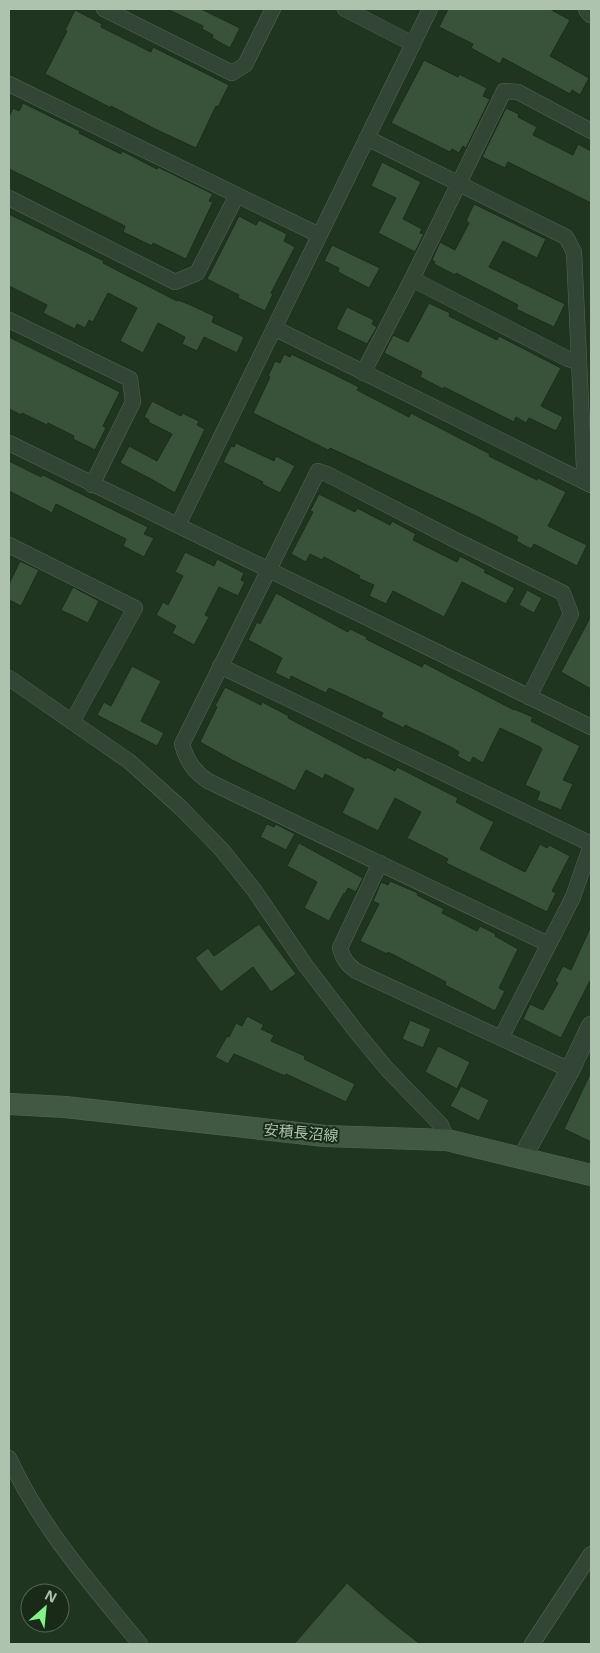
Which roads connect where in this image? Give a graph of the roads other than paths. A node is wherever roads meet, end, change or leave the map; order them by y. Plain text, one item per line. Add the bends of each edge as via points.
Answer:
1 (104, 9) edge
2 (273, 9) edge
3 (345, 9) edge
4 (430, 9) edge
5 (588, 9) edge
6 (591, 13) edge
7 (413, 44) junction
8 (9, 84) edge
9 (591, 131) edge
10 (367, 138) junction
11 (459, 184) junction
12 (237, 195) junction
13 (9, 198) edge
14 (319, 235) junction
15 (412, 280) junction
16 (9, 320) edge
17 (274, 328) junction
18 (579, 362) junction
19 (363, 373) junction
20 (9, 443) edge
21 (586, 482) edge
22 (92, 485) junction
23 (178, 525) junction
24 (9, 544) edge
25 (268, 570) junction
26 (220, 666) junction
27 (9, 678) edge
28 (529, 697) junction
29 (72, 722) junction
30 (591, 727) edge
31 (591, 844) edge
32 (380, 863) junction
33 (548, 944) junction
34 (591, 1026) edge
35 (500, 1038) junction
36 (570, 1070) junction
37 (9, 1104) edge
38 (447, 1140) junction
39 (522, 1158) junction
40 (591, 1175) edge
41 (9, 1458) edge
42 (591, 1554) edge
43 (140, 1644) edge
44 (532, 1644) edge

1 - 2 street via 232,72 245,66
3 - 7 street
4 - 7 street
5 - 6 street
7 - 10 street
8 - 12 street
9 - 11 street via 518,92 504,91
10 - 11 street
10 - 14 street
11 - 15 street
11 - 18 street via 566,237 574,252
12 - 13 street via 197,273 176,282
12 - 14 street
14 - 17 street
15 - 18 street
15 - 19 street
16 - 22 street via 130,379 133,402
17 - 19 street
17 - 23 street
18 - 21 street
19 - 21 street
20 - 22 street
22 - 23 street
23 - 25 street
24 - 29 street via 135,608
25 - 26 street
25 - 28 street
25 - 28 street via 318,472 327,474 563,593 571,614
26 - 31 street
26 - 32 street via 182,744 194,770 208,781
27 - 29 street
28 - 30 street
29 - 38 street via 136,766 222,850 358,1034 441,1125
31 - 33 street via 573,897
32 - 33 street
32 - 35 street via 340,948 342,957 356,971
33 - 35 street
34 - 36 street
35 - 36 street
36 - 39 street
37 - 38 main road, 安積長沼線 via 325,1136
38 - 39 main road, 安積長沼線
39 - 40 main road, 安積長沼線
41 - 43 street via 36,1510 59,1544
42 - 44 street

